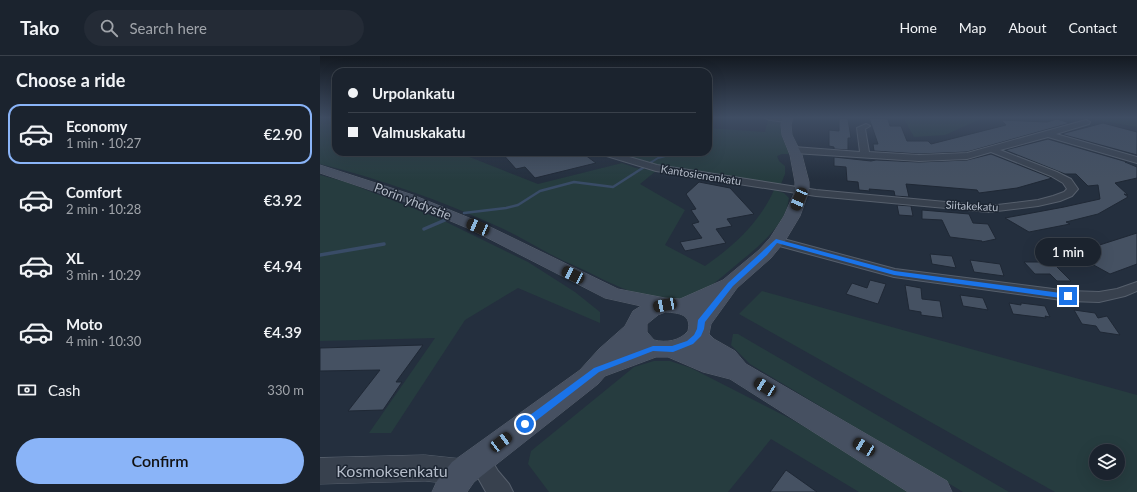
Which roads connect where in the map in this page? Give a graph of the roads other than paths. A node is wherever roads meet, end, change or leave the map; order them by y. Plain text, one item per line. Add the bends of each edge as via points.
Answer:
1 (788, 137) edge
2 (862, 137) edge
3 (1036, 137) edge
4 (1059, 137) edge
5 (794, 150) junction
6 (993, 150) junction
7 (865, 154) junction
8 (616, 156) edge
9 (1137, 160) edge
10 (320, 169) edge
11 (802, 191) junction
12 (776, 241) junction
13 (730, 284) junction
14 (1137, 286) edge
15 (612, 294) junction
16 (674, 306) junction
17 (635, 326) junction
18 (699, 329) junction
19 (661, 349) junction
20 (596, 370) junction
21 (737, 371) junction
22 (320, 471) edge
23 (463, 475) edge
24 (501, 492) edge
25 (936, 492) edge

1 - 5 main road
2 - 7 street
3 - 6 street
4 - 9 street
5 - 7 street
5 - 11 main road
6 - 7 street via 949,158
6 - 11 street, Siitakekatu via 1054,174 1067,181 1073,189 1068,194 1051,200 990,209
8 - 11 street, Kantosienenkatu via 656,168
10 - 15 main road, Porin yhdystie via 408,198 478,227
11 - 12 main road via 792,216
12 - 13 main road
12 - 14 street via 894,273 1061,296 1099,297
13 - 16 main road
13 - 18 main road
15 - 16 main road, Porin yhdystie
15 - 17 main road, Porin yhdystie via 630,313
16 - 17 main road via 649,310
16 - 18 main road via 696,313
17 - 19 main road via 639,341
17 - 20 main road
18 - 19 main road via 686,344
18 - 21 main road via 706,345 727,358
19 - 20 main road
19 - 21 main road via 712,366
20 - 23 main road
21 - 25 main road
22 - 23 street, Kosmoksenkatu via 425,468
23 - 24 street via 490,479

